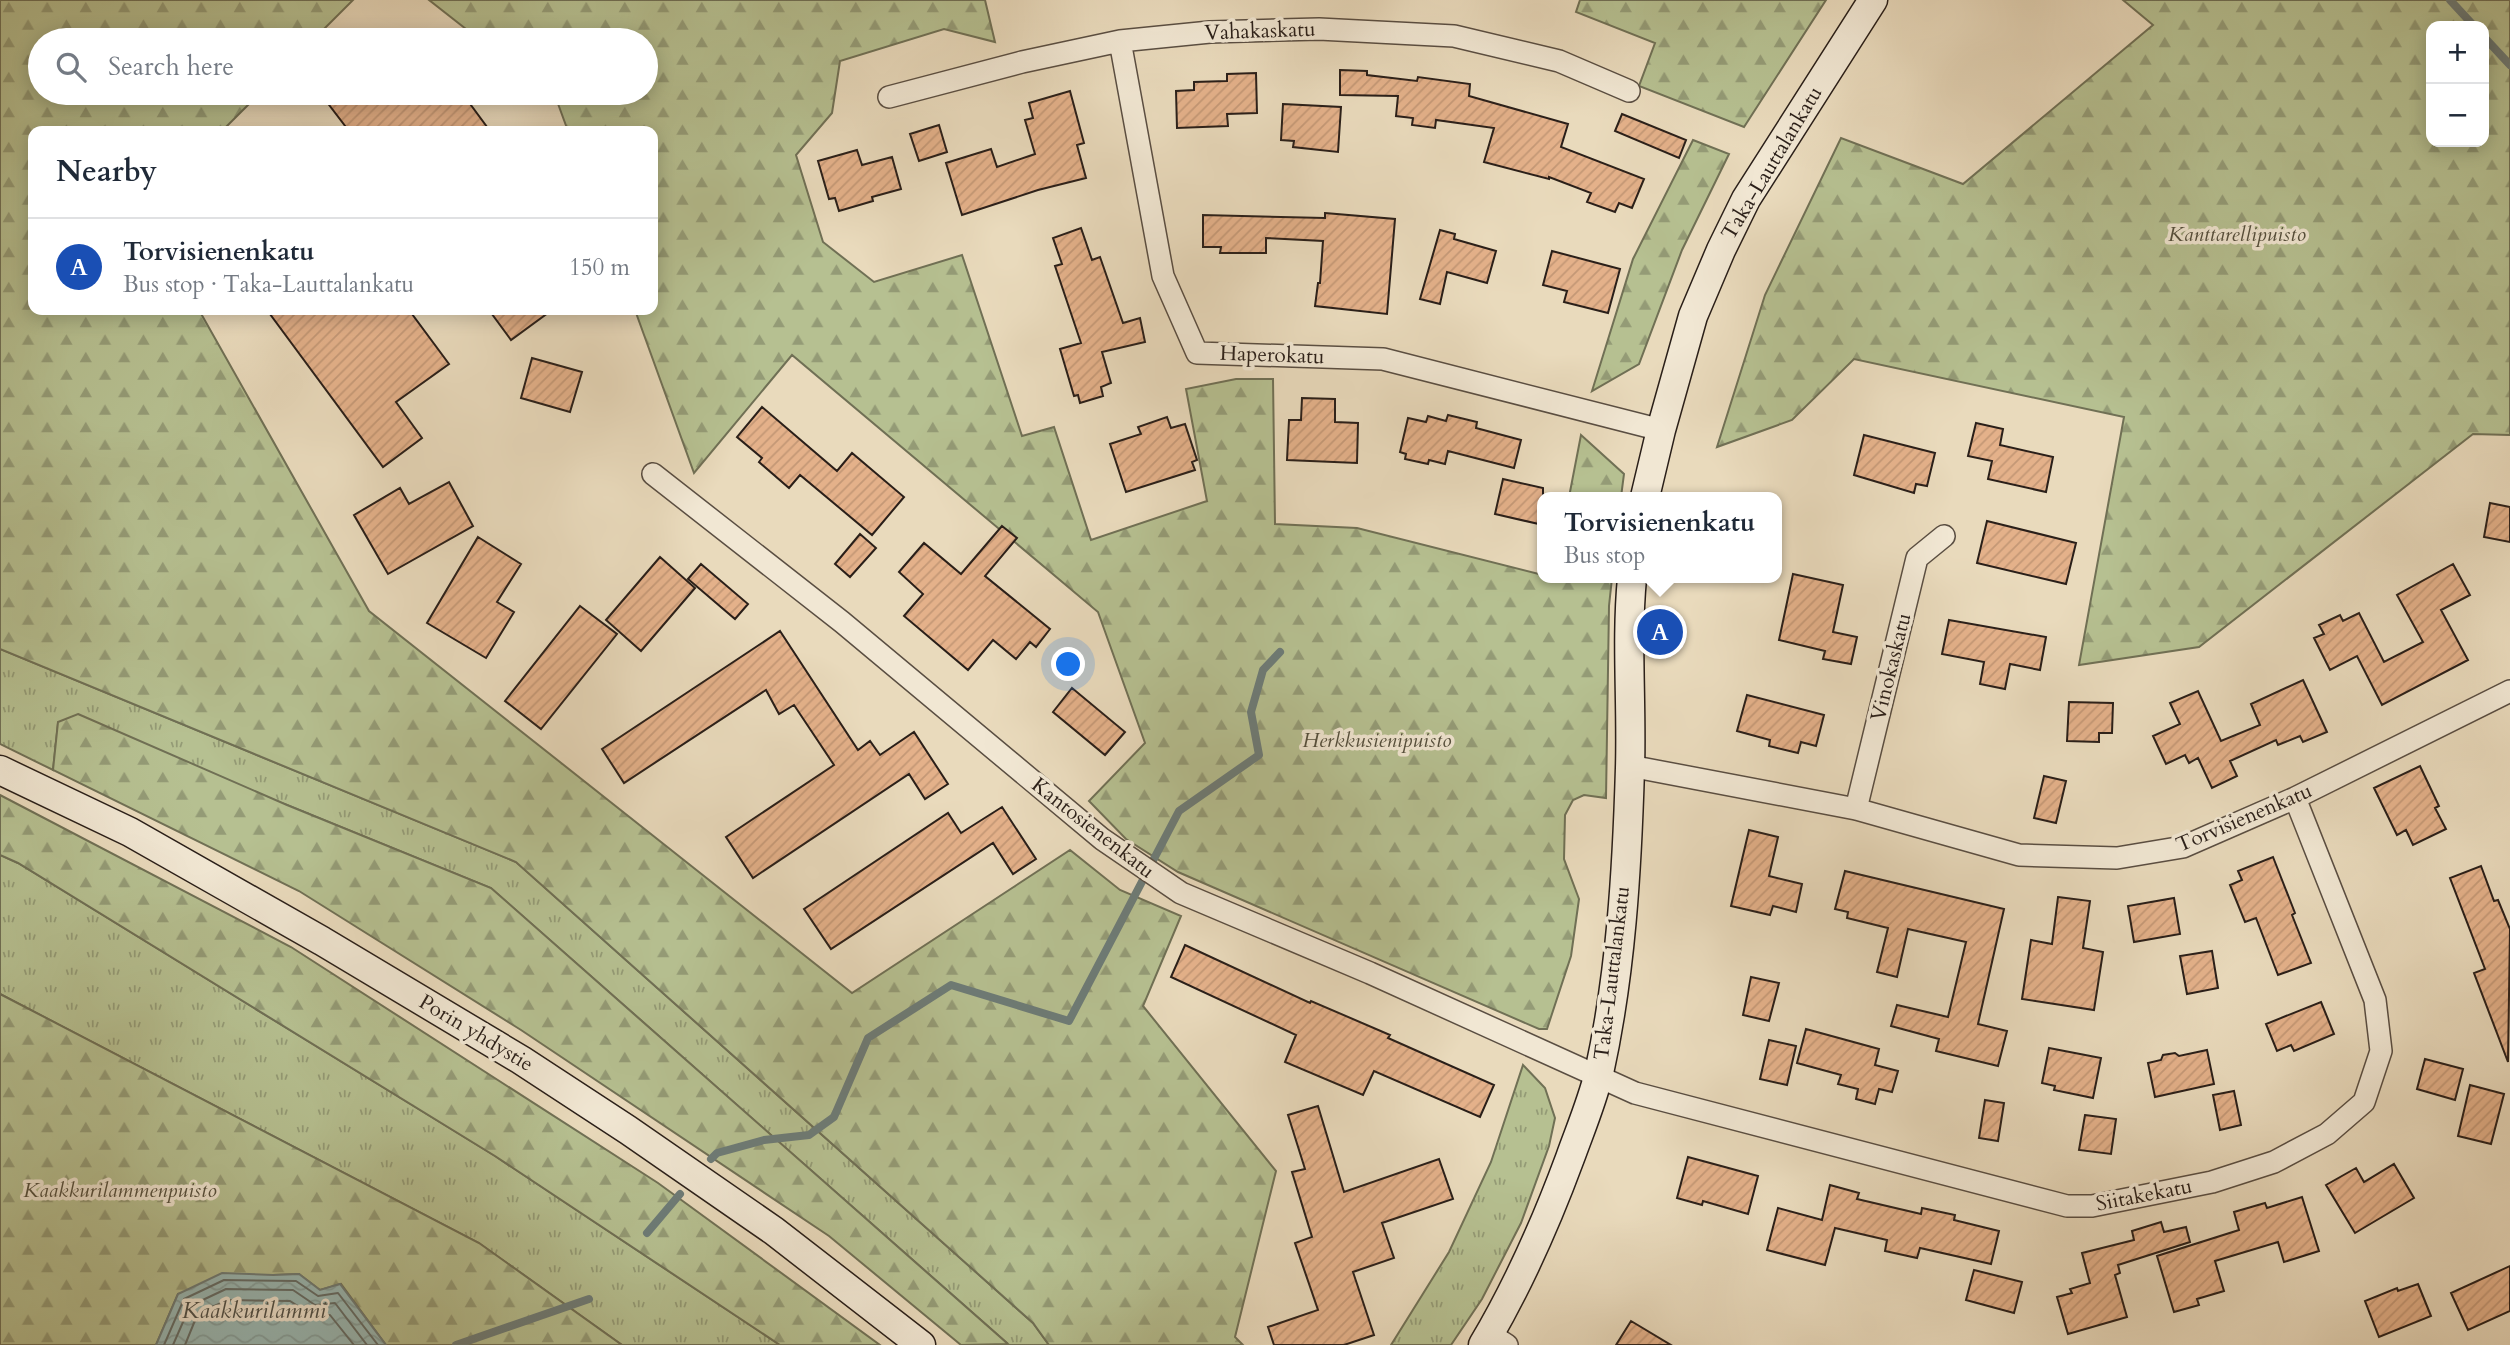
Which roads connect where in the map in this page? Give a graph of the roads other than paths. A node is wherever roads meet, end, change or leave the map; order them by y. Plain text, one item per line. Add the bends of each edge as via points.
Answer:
1 (1874, 0) edge
2 (1120, 41) junction
3 (1629, 91) dead end
4 (889, 97) dead end
5 (1661, 430) junction
6 (653, 474) dead end
7 (1646, 492) edge
8 (1944, 536) dead end
9 (1632, 583) edge
10 (2510, 691) edge
11 (1630, 766) junction
12 (0, 770) edge
13 (2295, 798) junction
14 (1856, 809) junction
15 (1598, 1076) junction
16 (1493, 1341) edge
17 (921, 1345) edge

1 - 5 main road, Taka-Lauttalankatu via 1741,209 1693,316
2 - 3 street, Vahakaskatu via 1210,32 1319,29 1454,36 1559,61
2 - 4 street, Vahakaskatu
2 - 5 street, Haperokatu via 1163,276 1197,353 1382,359
5 - 7 main road, Taka-Lauttalankatu
6 - 15 street, Kantosienenkatu via 842,622 1101,839 1181,893
8 - 14 street, Vinokaskatu via 1917,558
9 - 11 main road, Taka-Lauttalankatu
10 - 13 street, Torvisienenkatu
11 - 14 street, Torvisienenkatu
11 - 15 main road, Taka-Lauttalankatu via 1623,901
12 - 17 main road, Porin yhdystie via 131,832 521,1060 774,1231
13 - 14 street, Torvisienenkatu via 2183,847 2117,858 2019,855
13 - 15 street, Siitakekatu via 2375,1000 2381,1051 2364,1102 2327,1134 2274,1162 2211,1182 2092,1206 2067,1206 1635,1093
15 - 16 main road, Taka-Lauttalankatu via 1548,1216

